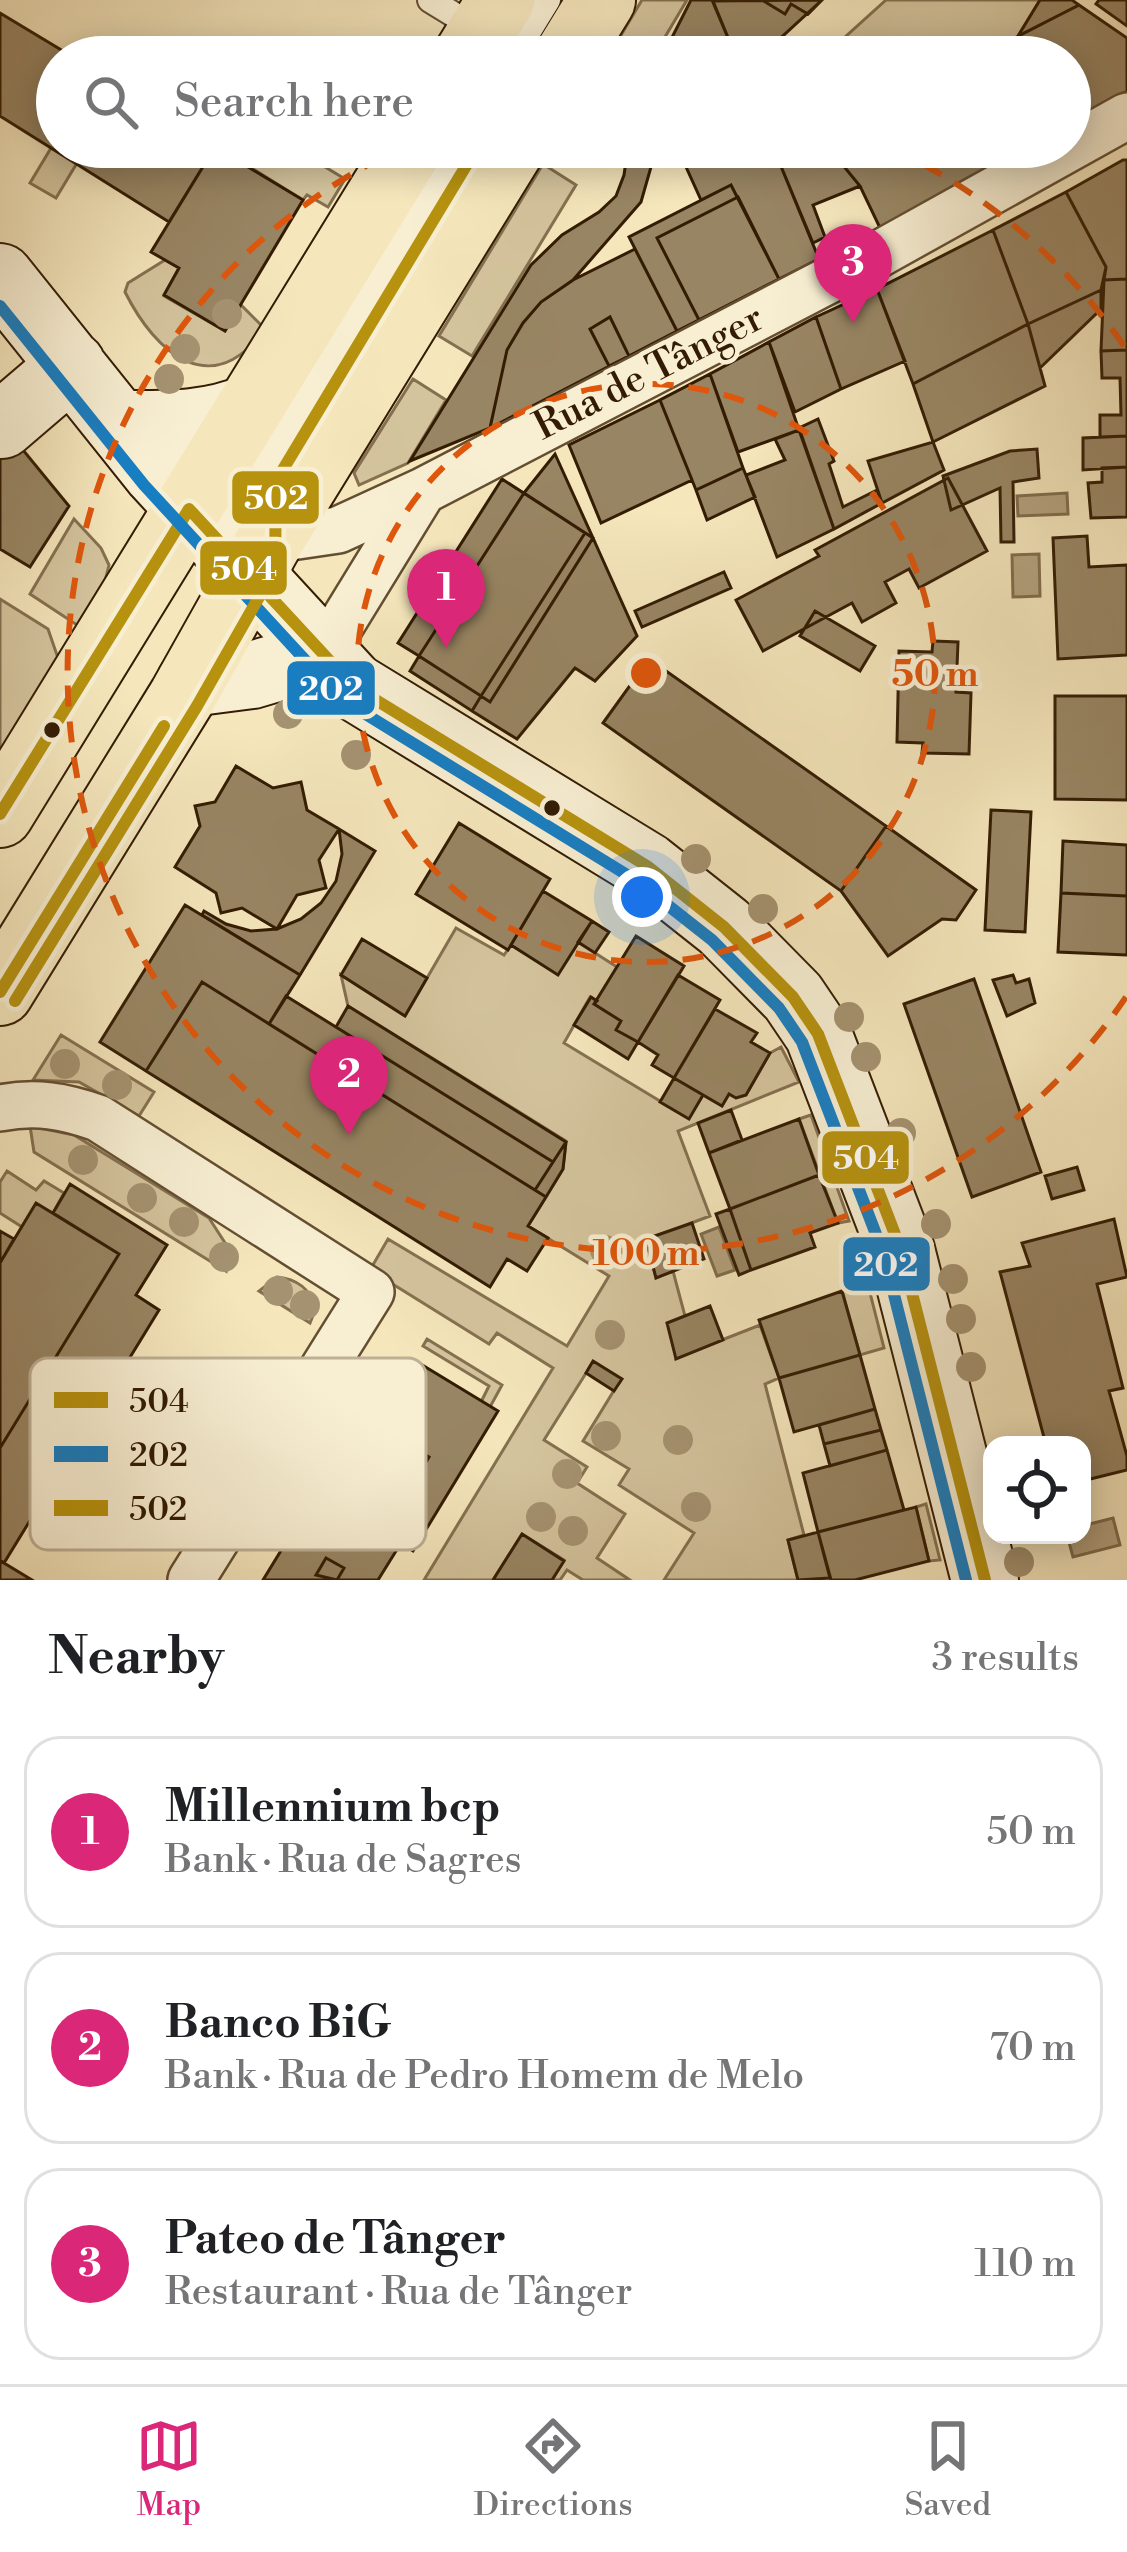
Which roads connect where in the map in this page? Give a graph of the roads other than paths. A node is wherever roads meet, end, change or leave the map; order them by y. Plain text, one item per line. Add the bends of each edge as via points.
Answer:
1 (548, 0) edge
2 (602, 0) edge
3 (478, 29) edge
4 (580, 36) edge
5 (1127, 116) edge
6 (1091, 136) edge
7 (499, 168) edge
8 (1034, 168) edge
9 (415, 177) edge
10 (0, 277) edge
11 (72, 364) junction
12 (251, 407) junction
13 (2, 424) edge
14 (118, 424) junction
15 (423, 491) junction
16 (188, 509) junction
17 (260, 558) junction
18 (323, 654) junction
19 (190, 683) junction
20 (0, 814) edge
21 (0, 992) edge
22 (0, 1108) edge
23 (330, 1358) edge
24 (210, 1550) edge
25 (191, 1580) edge
26 (985, 1580) edge

1 - 3 lane
2 - 4 main road
5 - 6 street, Rua de Tânger
7 - 17 main road
8 - 15 street, Rua de Tânger
9 - 12 main road via 356,234
9 - 17 lane via 258,476
10 - 11 street
11 - 13 street
11 - 14 street
12 - 14 street via 206,422
12 - 16 main road
14 - 16 street
15 - 17 street, Rua de Tânger
15 - 18 street
16 - 17 street
16 - 20 main road
17 - 18 street
17 - 19 main road
18 - 19 street
18 - 26 street via 353,686 647,866 724,927 793,998 839,1083 901,1250
19 - 21 main road
22 - 23 street via 61,1105 98,1118 371,1292
24 - 25 street

